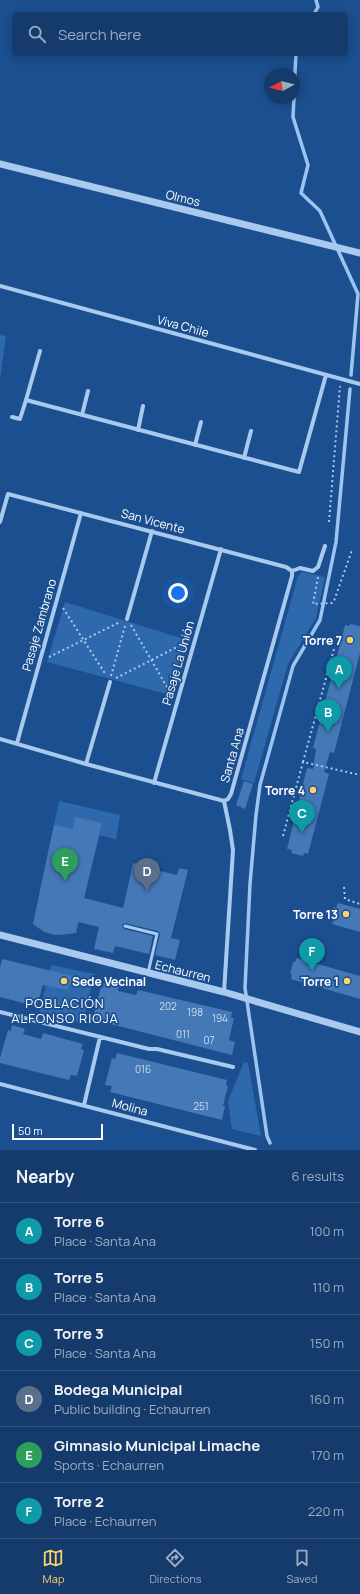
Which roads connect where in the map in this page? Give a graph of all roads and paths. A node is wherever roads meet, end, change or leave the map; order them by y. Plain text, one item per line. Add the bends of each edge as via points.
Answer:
1 (0, 164) edge
2 (360, 253) edge
3 (0, 286) edge
4 (40, 351) dead end
5 (326, 375) junction
6 (341, 379) junction
7 (360, 384) edge
8 (88, 392) dead end
9 (26, 400) junction
10 (143, 406) dead end
11 (82, 415) junction
12 (12, 417) dead end
13 (200, 422) dead end
14 (138, 430) junction
15 (251, 431) dead end
16 (195, 445) junction
17 (244, 458) junction
18 (81, 513) junction
19 (0, 522) edge
20 (329, 522) dead end
21 (152, 531) junction
22 (325, 546) dead end
23 (221, 549) junction
24 (352, 550) dead end
25 (315, 569) junction
26 (292, 571) junction
27 (57, 599) junction
28 (127, 619) junction
29 (195, 638) junction
30 (84, 640) junction
31 (334, 649) dead end
32 (151, 660) junction
33 (40, 662) junction
34 (110, 682) junction
35 (176, 704) junction
36 (0, 739) edge
37 (17, 743) junction
38 (303, 762) junction
39 (86, 764) junction
40 (360, 775) edge
41 (154, 783) junction
42 (224, 801) junction
43 (283, 836) dead end
44 (344, 887) dead end
45 (360, 904) edge
46 (125, 926) dead end
47 (0, 935) edge
48 (148, 973) junction
49 (224, 992) junction
50 (0, 1012) edge
51 (360, 1032) edge
52 (100, 1037) junction
53 (233, 1067) dead end
54 (0, 1084) edge
55 (84, 1105) junction
56 (255, 1150) edge

1 - 2 street, Olmos
3 - 5 street, Viva Chile
4 - 9 street
5 - 6 street, Viva Chile
5 - 17 street via 300,472
6 - 7 street, Viva Chile
6 - 20 path
8 - 11 street
9 - 11 street
9 - 12 street via 20,419
10 - 14 street
11 - 14 street
13 - 16 street
14 - 16 street
15 - 17 street
16 - 17 street
18 - 19 street, San Vicente via 8,494
18 - 21 street, San Vicente
18 - 27 street, Pasaje Zambrano
21 - 23 street, San Vicente
21 - 28 street
22 - 25 street
23 - 26 street, San Vicente via 286,567
23 - 29 street, Pasaje La Unión
24 - 25 path via 334,601 329,604 313,602 319,574
25 - 26 street via 313,571 300,568
26 - 42 street, Santa Ana via 231,794
27 - 30 path
27 - 33 street, Pasaje Zambrano
28 - 30 path
28 - 32 path
28 - 34 path
29 - 32 path
29 - 35 street, Pasaje La Unión
30 - 33 path
30 - 34 path
31 - 38 path
32 - 34 path
32 - 35 path
33 - 37 street, Pasaje Zambrano
34 - 39 street
35 - 41 street, Pasaje La Unión
36 - 37 street
37 - 39 street
38 - 40 path
38 - 43 path
39 - 41 street
41 - 42 street
42 - 49 street via 233,850
44 - 45 path via 345,899
46 - 48 lane via 157,934
47 - 48 street, Echaurren
48 - 49 street, Echaurren
49 - 51 street, Echaurren
50 - 52 street
52 - 53 street
52 - 55 street
54 - 55 street, Molina
55 - 56 street, Molina

